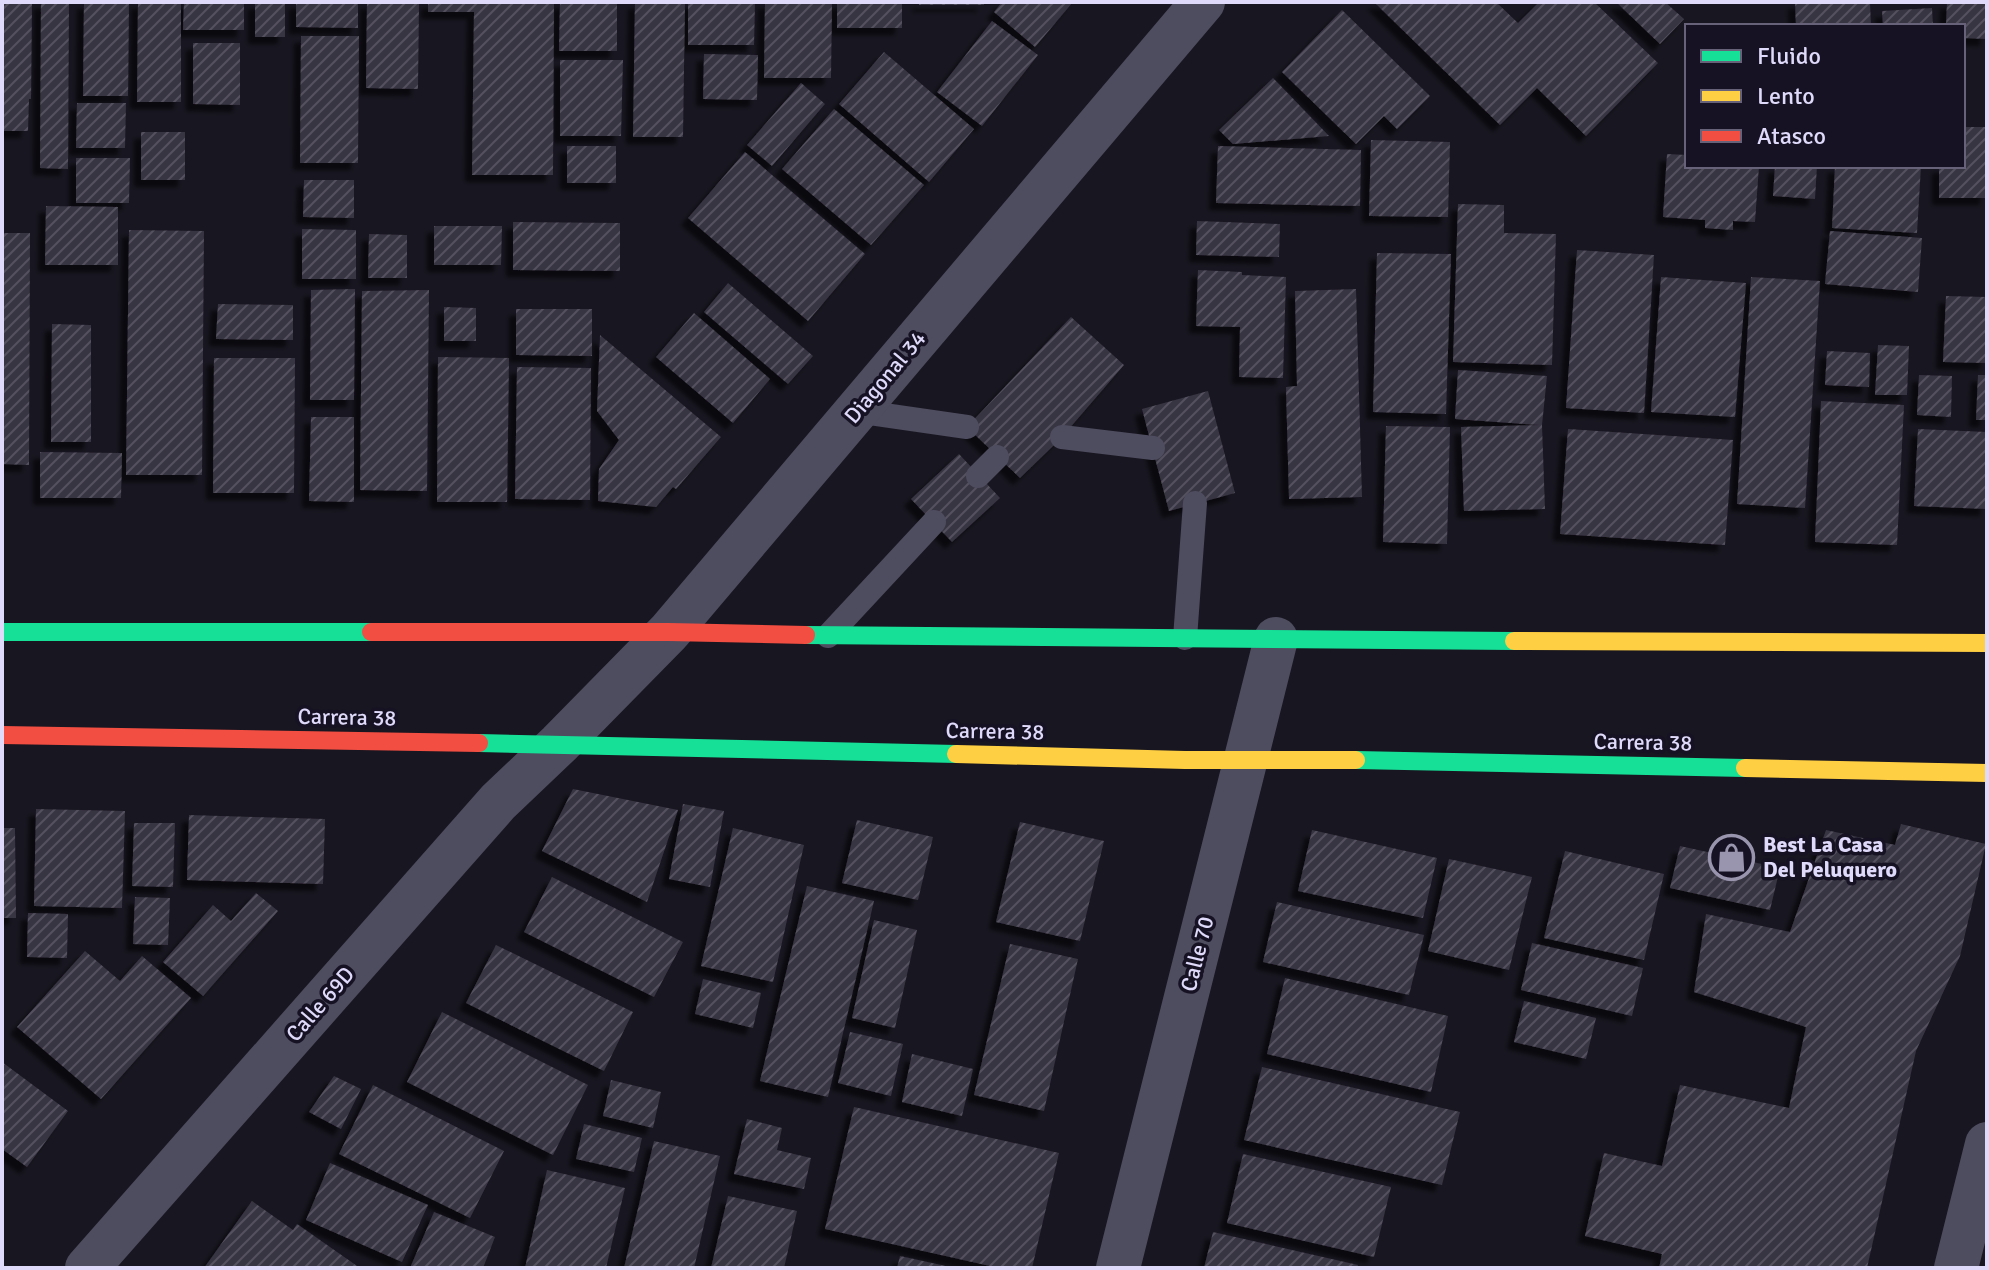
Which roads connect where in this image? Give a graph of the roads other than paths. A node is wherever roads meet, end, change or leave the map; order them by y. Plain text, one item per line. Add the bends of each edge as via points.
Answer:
1 (1203, 2) edge
2 (856, 411) junction
3 (967, 427) dead end
4 (1062, 437) dead end
5 (1153, 448) dead end
6 (997, 457) dead end
7 (978, 476) dead end
8 (1195, 503) dead end
9 (934, 522) dead end
10 (2, 632) edge
11 (669, 632) junction
12 (828, 636) junction
13 (1185, 638) junction
14 (1276, 639) junction
15 (1987, 643) edge
16 (2, 735) edge
17 (559, 744) junction
18 (1246, 760) junction
19 (1987, 773) edge
20 (1987, 1144) edge
21 (87, 1268) edge
22 (1118, 1268) edge
23 (1956, 1268) edge

1 - 2 street, Diagonal 34
2 - 3 lane
2 - 11 street, Diagonal 34
4 - 5 lane
6 - 7 lane
8 - 13 lane
9 - 12 lane
10 - 11 main road
11 - 12 main road
11 - 17 street, Diagonal 34
12 - 13 main road
13 - 14 main road
14 - 15 main road
14 - 18 street, Calle 70
16 - 17 main road, Carrera 38
17 - 18 main road, Carrera 38
17 - 21 street, Calle 69D via 498,802
18 - 19 main road, Carrera 38
18 - 22 street, Calle 70
20 - 23 street

